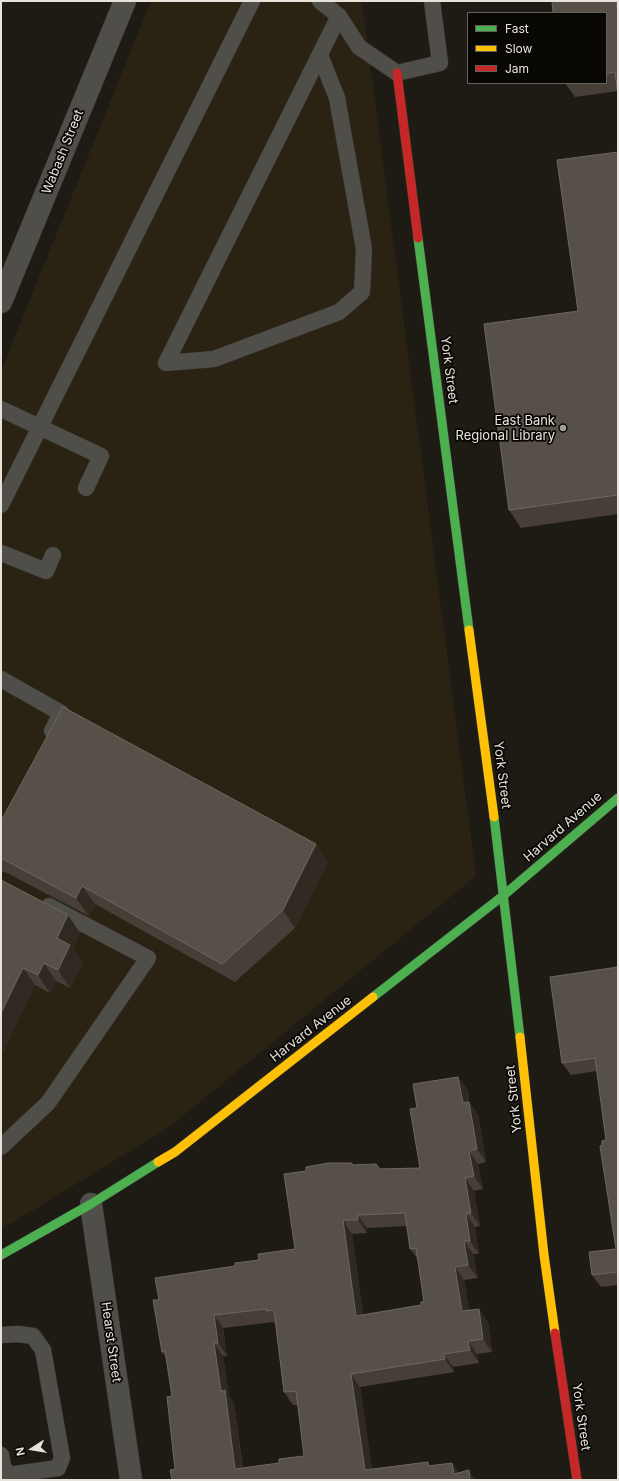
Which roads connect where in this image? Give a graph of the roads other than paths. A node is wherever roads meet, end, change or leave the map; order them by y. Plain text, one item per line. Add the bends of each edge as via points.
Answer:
1 (124, 1) edge
2 (252, 1) edge
3 (320, 1) edge
4 (432, 1) edge
5 (339, 16) junction
6 (320, 55) junction
7 (397, 73) junction
8 (1, 302) edge
9 (1, 409) edge
10 (39, 428) junction
11 (86, 488) dead end
12 (1, 505) edge
13 (1, 553) edge
14 (53, 556) dead end
15 (1, 679) edge
16 (44, 746) edge
17 (618, 798) edge
18 (504, 895) junction
19 (36, 899) edge
20 (2, 1145) edge
21 (91, 1204) junction
22 (1, 1255) edge
23 (1, 1335) edge
24 (1, 1455) edge
25 (131, 1480) edge
26 (577, 1480) edge

1 - 8 street, Wabash Street
2 - 10 lane
3 - 5 lane
4 - 7 lane via 440,63
5 - 6 lane
5 - 7 lane via 358,47
6 - 6 lane via 253,188 166,363 214,359 339,312 362,292 364,249 337,98
7 - 18 street, York Street
9 - 10 lane
10 - 11 lane via 101,456
10 - 12 lane
13 - 14 lane via 46,571
15 - 16 lane via 62,713
17 - 18 street, Harvard Avenue
18 - 21 street, Harvard Avenue via 175,1152
18 - 26 street, York Street via 544,1255
19 - 20 lane via 148,958 48,1103
21 - 22 street, Harvard Avenue
21 - 25 street, Hearst Street
23 - 24 lane via 33,1336 43,1350 62,1458 58,1468 8,1475

